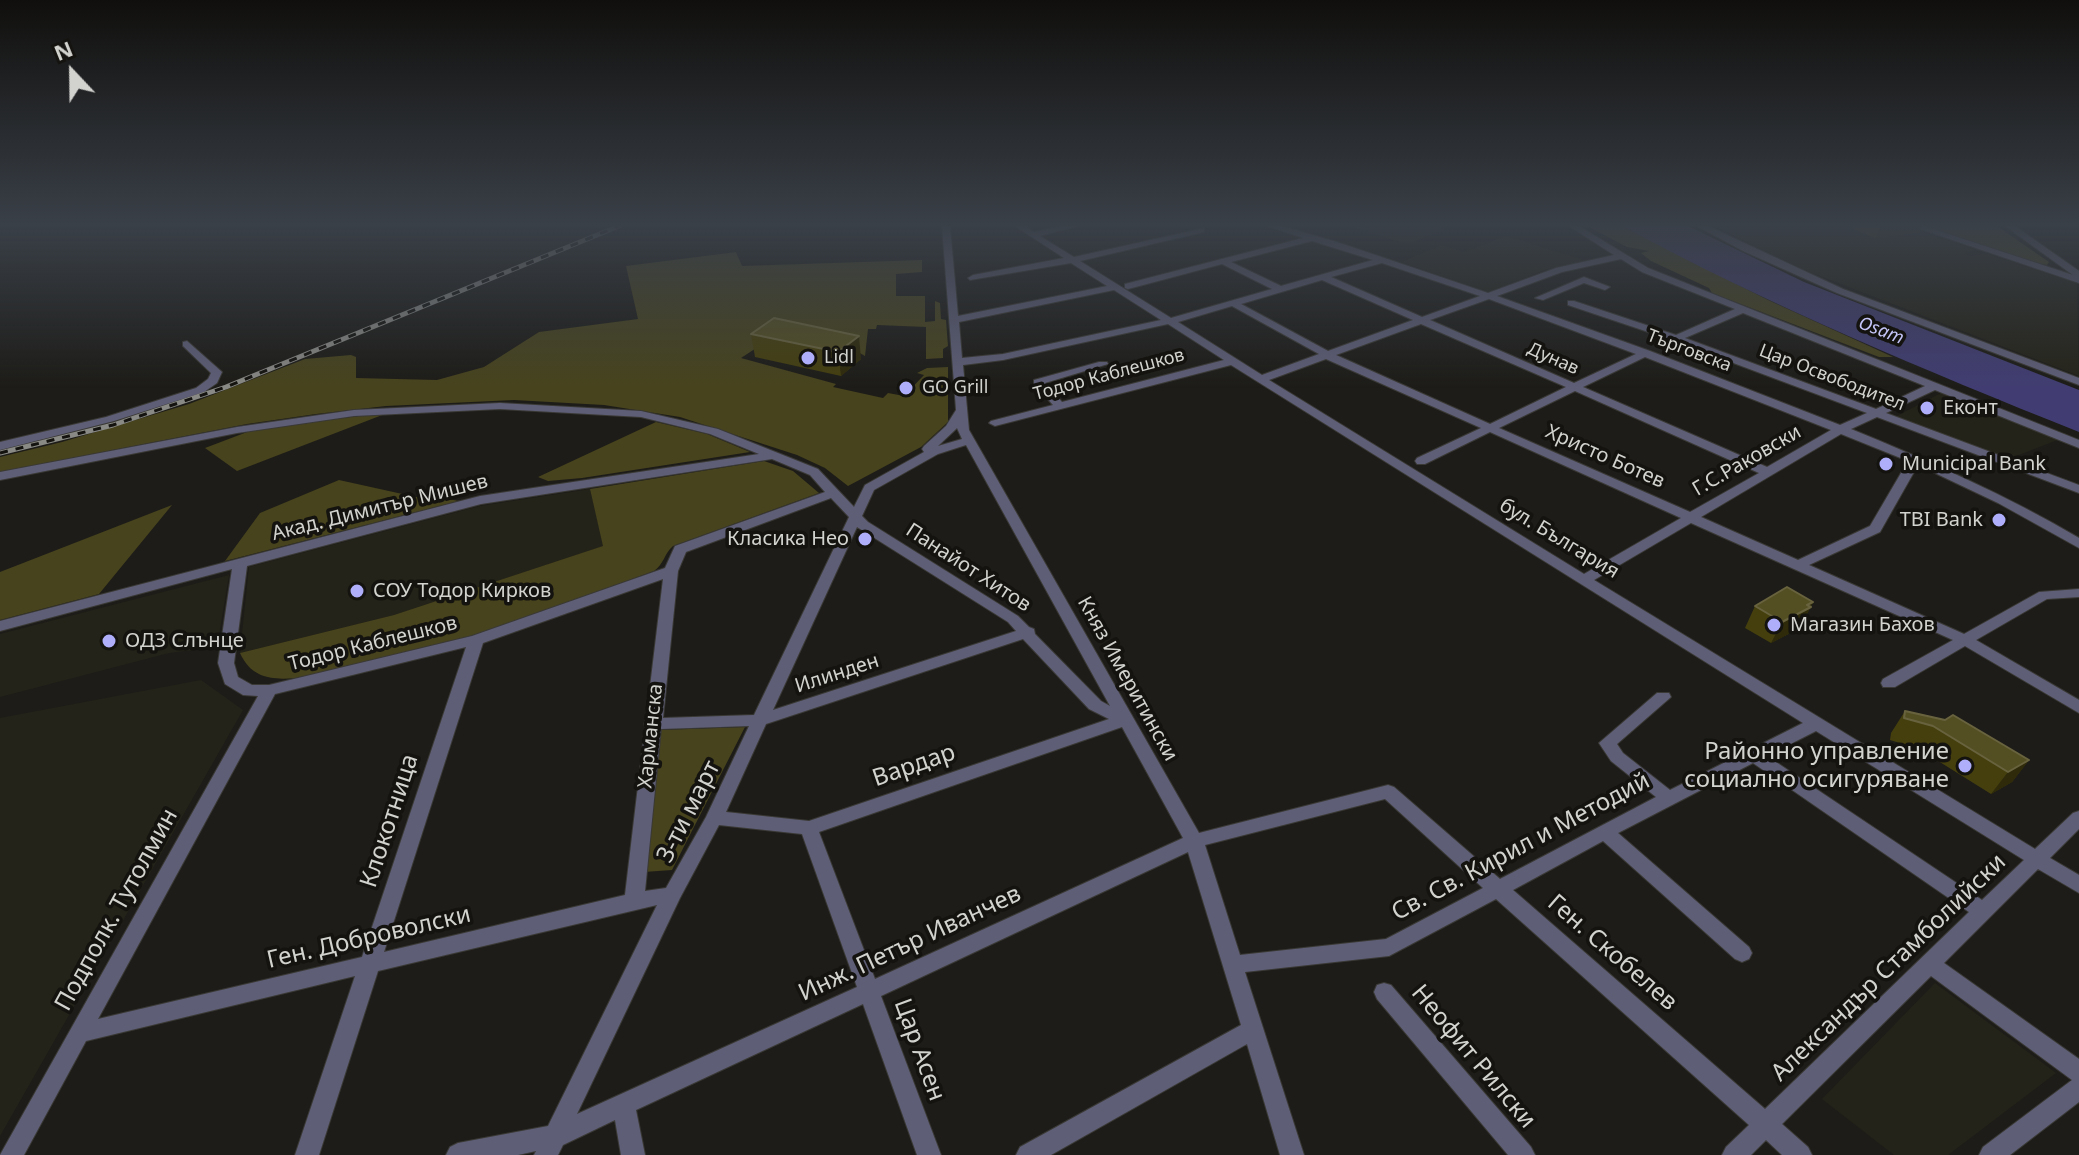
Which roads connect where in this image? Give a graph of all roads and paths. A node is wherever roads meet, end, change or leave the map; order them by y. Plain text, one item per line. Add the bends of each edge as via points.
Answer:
1 (951, 280) edge
2 (1104, 280) edge
3 (1151, 280) edge
4 (1261, 280) edge
5 (1313, 280) edge
6 (1330, 280) edge
7 (1438, 280) edge
8 (1533, 280) edge
9 (1670, 280) edge
10 (1814, 280) edge
11 (1128, 286) dead end
12 (1115, 287) junction
13 (1280, 289) junction
14 (1594, 292) dead end
15 (1487, 297) junction
16 (1582, 297) dead end
17 (1540, 298) dead end
18 (1233, 303) junction
19 (1744, 309) junction
20 (955, 320) junction
21 (1169, 321) junction
22 (1423, 321) junction
23 (1676, 338) junction
24 (187, 344) dead end
25 (1646, 353) junction
26 (1329, 356) junction
27 (1233, 361) junction
28 (958, 362) junction
29 (1103, 364) dead end
30 (1261, 379) junction
31 (2079, 382) edge
32 (1935, 386) junction
33 (1574, 388) junction
34 (1060, 406) junction
35 (961, 410) junction
36 (1875, 413) junction
37 (995, 423) dead end
38 (1491, 428) junction
39 (1840, 430) junction
40 (968, 441) junction
41 (2079, 444) edge
42 (0, 446) edge
43 (776, 455) junction
44 (919, 458) junction
45 (1421, 461) dead end
46 (1914, 461) junction
47 (1770, 473) junction
48 (0, 477) edge
49 (869, 488) junction
50 (2079, 489) edge
51 (838, 498) junction
52 (1691, 517) junction
53 (855, 518) junction
54 (2079, 544) edge
55 (240, 564) junction
56 (1798, 565) junction
57 (671, 571) junction
58 (1584, 580) junction
59 (2079, 593) edge
60 (0, 626) edge
61 (1029, 632) junction
62 (476, 640) junction
63 (1965, 640) junction
64 (1889, 683) dead end
65 (269, 690) junction
66 (1663, 697) dead end
67 (2079, 707) edge
68 (761, 720) junction
69 (1124, 720) junction
70 (1818, 723) junction
71 (652, 724) junction
72 (1753, 755) junction
73 (1388, 792) joint
74 (1669, 798) junction
75 (714, 818) junction
76 (2079, 818) edge
77 (809, 828) junction
78 (1606, 833) junction
79 (1194, 841) junction
80 (2038, 860) junction
81 (2079, 885) edge
82 (1500, 889) junction
83 (672, 895) junction
84 (634, 901) junction
85 (1984, 912) junction
86 (1742, 953) dead end
87 (1930, 964) junction
88 (1233, 965) junction
89 (371, 966) junction
90 (870, 992) junction
91 (1384, 992) dead end
92 (1253, 1029) junction
93 (79, 1033) junction
94 (2079, 1072) edge
95 (2079, 1088) edge
96 (624, 1105) junction
97 (1766, 1124) junction
98 (556, 1136) junction
99 (11, 1155) edge
100 (307, 1155) edge
101 (458, 1155) edge
102 (546, 1155) edge
103 (633, 1155) edge
104 (929, 1155) edge
105 (1028, 1155) edge
106 (1292, 1155) edge
107 (1523, 1155) edge
108 (1734, 1155) edge
109 (1800, 1155) edge
110 (1991, 1155) edge

1 - 20 street, Княз Имеритински
2 - 12 street, бул. България
3 - 11 street
4 - 13 street
5 - 13 street
6 - 22 street, Дунав
7 - 15 street, Търговска
8 - 15 street
9 - 19 street
10 - 31 street
12 - 20 street
12 - 21 street, бул. България
13 - 18 street
14 - 17 street via 1605,287 1584,280
15 - 22 street
15 - 25 street, Търговска
16 - 23 street, Цар Освободител via 1571,303
18 - 21 street
18 - 26 street, Христо Ботев
19 - 23 street
19 - 32 street
20 - 28 street, Княз Имеритински
21 - 27 street, бул. България
21 - 28 street
22 - 26 street
22 - 33 street, Дунав
23 - 36 street, Цар Освободител
24 - 42 street via 217,372 200,390
25 - 33 street
25 - 39 street, Търговска
26 - 30 street
26 - 38 street, Христо Ботев
27 - 30 street, бул. България
27 - 34 street, Тодор Каблешков
28 - 35 street, Княз Имеритински
29 - 34 street via 1038,382
30 - 58 street, бул. България
32 - 36 street, Г.С.Раковски
32 - 41 street
33 - 38 street
33 - 47 street, Дунав
34 - 37 street, Тодор Каблешков
35 - 40 street, Княз Имеритински
35 - 44 street via 951,428
36 - 39 street, Г.С.Раковски
36 - 50 street, Цар Освободител
38 - 45 street
38 - 52 street, Христо Ботев
39 - 46 street, Търговска
39 - 47 street, Г.С.Раковски
40 - 44 street
40 - 69 street, Княз Имеритински
43 - 48 street via 714,431 641,414 500,406 340,415
43 - 51 street via 814,472
43 - 55 street, Акад. Димитър Мишев via 480,500
44 - 49 street
46 - 54 street, Търговска
46 - 56 street via 1875,529
47 - 52 street, Г.С.Раковски
49 - 51 street
49 - 53 street, 3-ти март
51 - 53 street
51 - 57 street, Тодор Каблешков via 680,549
52 - 56 street, Христо Ботев
52 - 58 street, Г.С.Раковски
53 - 61 street, Панайот Хитов
53 - 68 street, 3-ти март
55 - 60 street, Акад. Димитър Мишев
55 - 65 street via 226,663 231,680 249,691
56 - 63 street, Христо Ботев
57 - 62 street, Тодор Каблешков
57 - 71 street, Харманска
58 - 70 street, бул. България
59 - 63 street via 2044,595
61 - 68 street, Илинден
61 - 69 street, Панайот Хитов via 1095,705
62 - 65 street, Тодор Каблешков
62 - 89 street, Клокотница
63 - 64 street
63 - 67 street, Христо Ботев
65 - 93 street, Подполк. Тутолмин
66 - 74 street via 1607,743
68 - 71 street, Илинден
68 - 75 street, 3-ти март
69 - 77 street, Вардар
69 - 79 street, Княз Имеритински
70 - 72 street, Св. Св. Кирил и Методий
70 - 80 street, бул. България
71 - 84 street, Харманска
72 - 74 street, Св. Св. Кирил и Методий
72 - 85 street
73 - 79 street, Инж. Петър Иванчев
73 - 82 street, Ген. Скобелев
74 - 78 street, Св. Св. Кирил и Методий
75 - 77 street, Вардар
75 - 83 street, 3-ти март
76 - 80 street, Александър Стамболийски
77 - 90 street, Цар Асен
78 - 82 street, Св. Св. Кирил и Методий
78 - 86 street
79 - 88 street, Княз Имеритински
79 - 90 street, Инж. Петър Иванчев
80 - 81 street, бул. България
80 - 85 street, Александър Стамболийски
82 - 88 street, Св. Св. Кирил и Методий via 1389,947
82 - 97 street, Ген. Скобелев
83 - 84 street, Ген. Доброволски
83 - 98 street, 3-ти март
84 - 89 street, Ген. Доброволски
85 - 87 street, Александър Стамболийски
87 - 94 street
87 - 97 street, Александър Стамболийски
88 - 92 street, Княз Имеритински
89 - 93 street, Ген. Доброволски
89 - 100 street, Клокотница
90 - 96 street, Инж. Петър Иванчев
90 - 104 street, Цар Асен
91 - 107 street, Неофит Рилски
92 - 105 street
92 - 106 street, Княз Имеритински
93 - 99 street, Подполк. Тутолмин
95 - 110 street
96 - 98 street, Инж. Петър Иванчев
96 - 103 street
97 - 108 street, Александър Стамболийски
97 - 109 street, Ген. Скобелев
98 - 101 street, Инж. Петър Иванчев
98 - 102 street, 3-ти март

